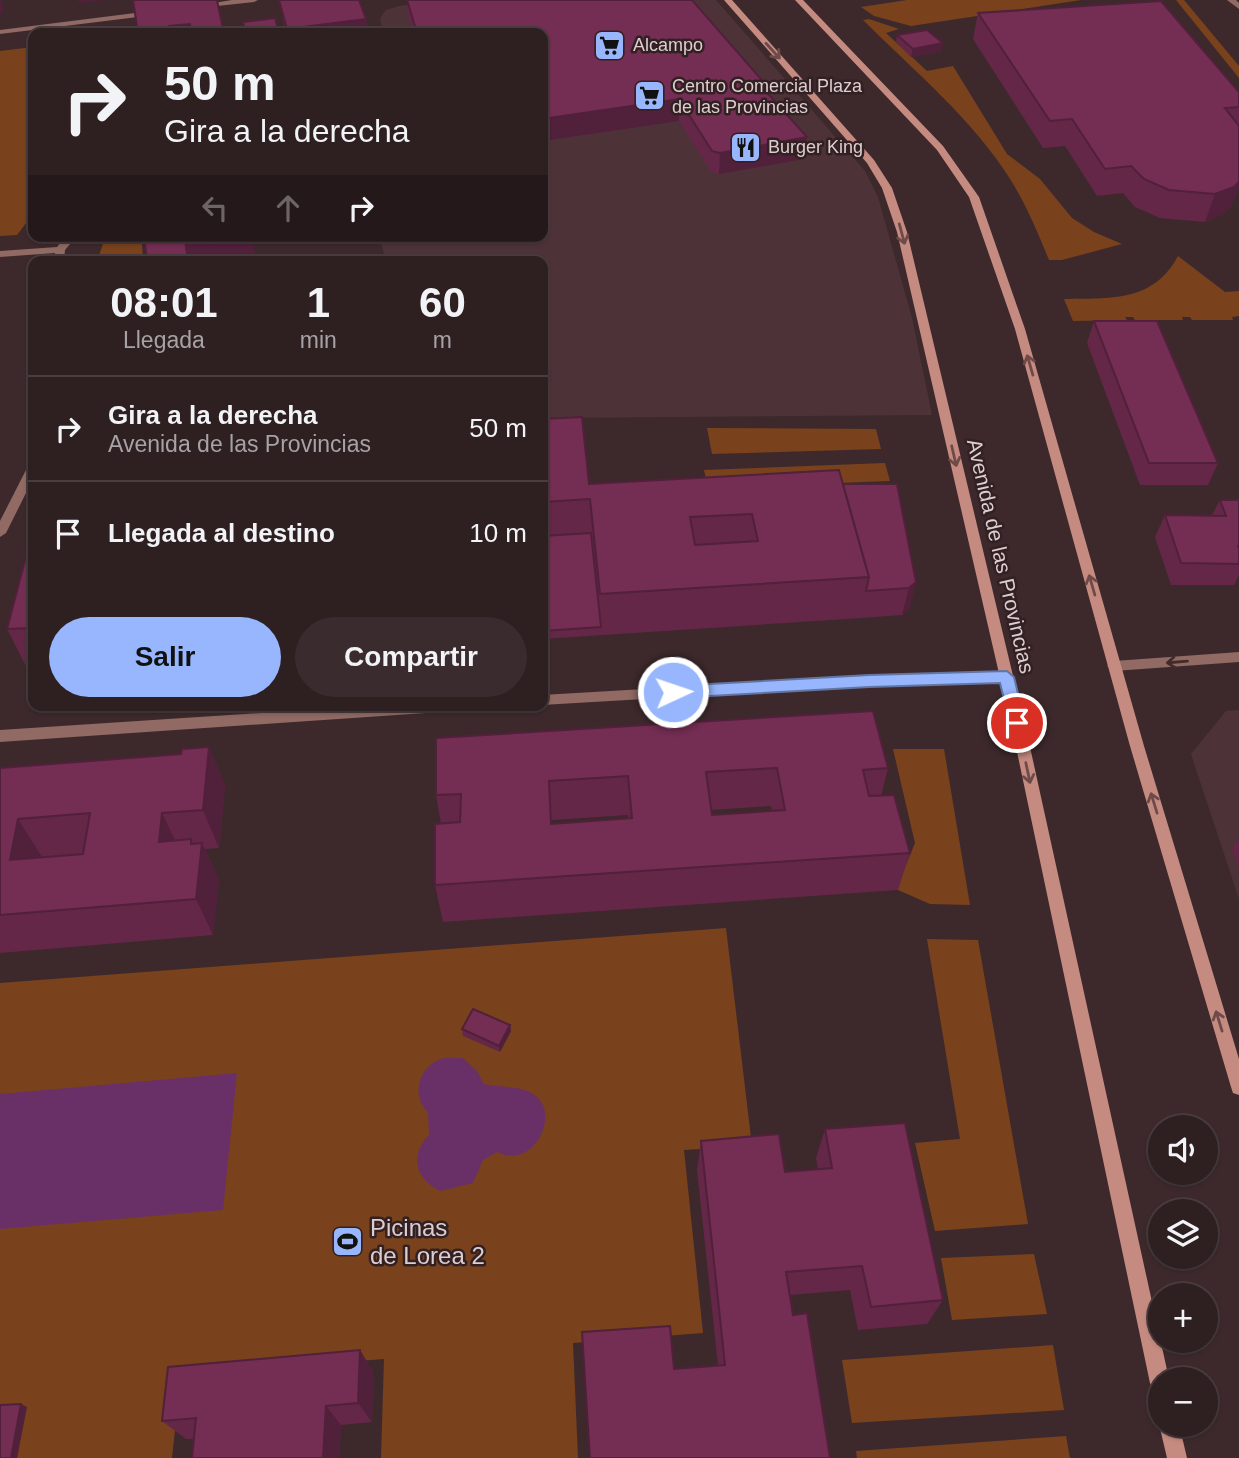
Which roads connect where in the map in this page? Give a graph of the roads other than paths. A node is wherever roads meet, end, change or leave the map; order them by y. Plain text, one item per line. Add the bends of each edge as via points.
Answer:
1 (254, 0) edge
2 (728, 0) edge
3 (799, 0) edge
4 (1231, 0) edge
5 (1239, 6) edge
6 (190, 7) edge
7 (164, 11) edge
8 (44, 28) edge
9 (28, 29) edge
10 (0, 32) edge
11 (0, 254) edge
12 (60, 256) edge
13 (28, 478) edge
14 (0, 533) edge
15 (1239, 657) edge
16 (1115, 666) junction
17 (1007, 677) junction
18 (548, 700) edge
19 (379, 711) edge
20 (0, 736) edge
21 (1239, 1087) edge
22 (1157, 1367) edge
23 (1172, 1437) edge
24 (1177, 1458) edge

1 - 6 street
2 -> 17 main road, Avenida de las Provincias via 871,162 887,188 902,232
16 -> 3 main road via 1020,329 974,197 940,148
4 - 5 street
7 - 8 street
9 - 10 street
11 - 12 street
13 - 14 street
15 -> 16 street
21 -> 16 main road
17 - 18 street
17 -> 22 main road, Avenida de las Provincias
19 - 20 street
23 - 24 main road

